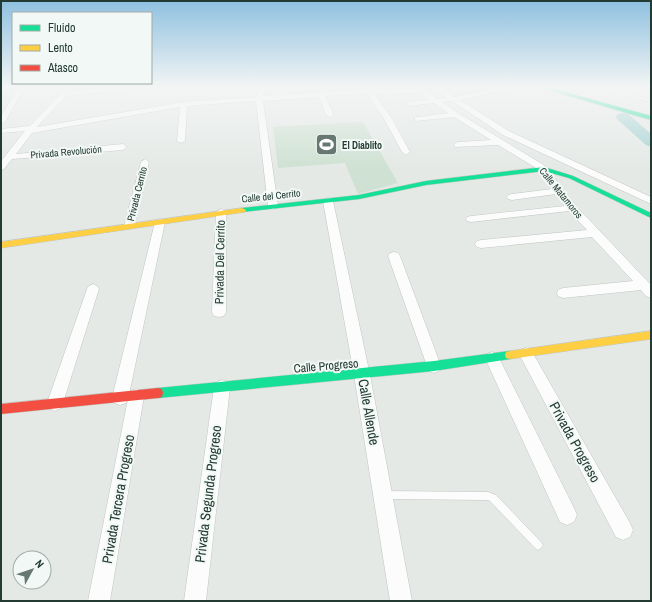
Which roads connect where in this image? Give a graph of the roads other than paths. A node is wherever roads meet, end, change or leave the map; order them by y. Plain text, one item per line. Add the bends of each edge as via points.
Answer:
1 (46, 114) edge
2 (124, 114) edge
3 (183, 114) edge
4 (261, 114) edge
5 (386, 114) edge
6 (478, 114) edge
7 (637, 114) edge
8 (455, 115) joint
9 (651, 118) edge
10 (418, 119) dead end
11 (30, 130) junction
12 (1, 131) edge
13 (181, 141) dead end
14 (498, 142) junction
15 (458, 145) dead end
16 (123, 147) dead end
17 (406, 152) dead end
18 (8, 157) junction
19 (145, 162) dead end
20 (1, 167) edge
21 (544, 169) junction
22 (558, 191) junction
23 (512, 197) dead end
24 (328, 201) junction
25 (651, 201) edge
26 (273, 206) junction
27 (572, 208) junction
28 (221, 212) junction
29 (651, 216) edge
30 (471, 219) dead end
31 (160, 222) junction
32 (129, 226) junction
33 (595, 233) junction
34 (481, 244) dead end
35 (1, 245) edge
36 (394, 256) dead end
37 (93, 289) dead end
38 (647, 289) edge
39 (562, 293) dead end
40 (220, 312) dead end
41 (651, 335) edge
42 (526, 354) junction
43 (492, 358) junction
44 (434, 366) junction
45 (362, 374) junction
46 (222, 387) junction
47 (128, 397) junction
48 (56, 403) junction
49 (1, 409) edge
50 (384, 496) junction
51 (567, 515) dead end
52 (623, 530) dead end
53 (538, 544) dead end
54 (99, 601) edge
55 (195, 601) edge
56 (401, 601) edge

1 - 11 street
2 - 11 street
3 - 13 street
4 - 26 street
5 - 17 street
6 - 25 street via 513,136
7 - 9 street
8 - 10 street
8 - 14 street, Calle Matamoros
11 - 12 street
11 - 18 street
14 - 15 street
14 - 21 street, Calle Matamoros
16 - 18 street, Privada Revolución
18 - 20 street
19 - 32 street, Privada Cerrito
21 - 22 street, Calle Matamoros
21 - 24 street, Calle del Cerrito via 426,183
21 - 29 street via 571,177
22 - 23 street
22 - 27 street, Calle Matamoros
24 - 26 street, Calle del Cerrito
24 - 45 street, Calle Allende
26 - 28 street, Calle del Cerrito
27 - 30 street
27 - 33 street, Calle Matamoros
28 - 31 street, Calle del Cerrito
28 - 40 street, Privada Del Cerrito
31 - 32 street, Calle del Cerrito
31 - 47 street, Privada Tercera Progreso
32 - 35 street, Calle del Cerrito
33 - 34 street
33 - 38 street, Calle Matamoros
36 - 44 street
37 - 48 street
38 - 39 street
41 - 42 street, Calle Progreso
42 - 43 street, Calle Progreso
42 - 52 street, Privada Progreso
43 - 44 street, Calle Progreso
43 - 51 street
44 - 45 street, Calle Progreso
45 - 46 street, Calle Progreso
45 - 50 street, Calle Allende
46 - 47 street, Calle Progreso
46 - 55 street, Privada Segunda Progreso
47 - 48 street, Calle Progreso
47 - 54 street, Privada Tercera Progreso
48 - 49 street, Calle Progreso
50 - 53 lane via 488,496 493,498
50 - 56 street, Calle Allende

